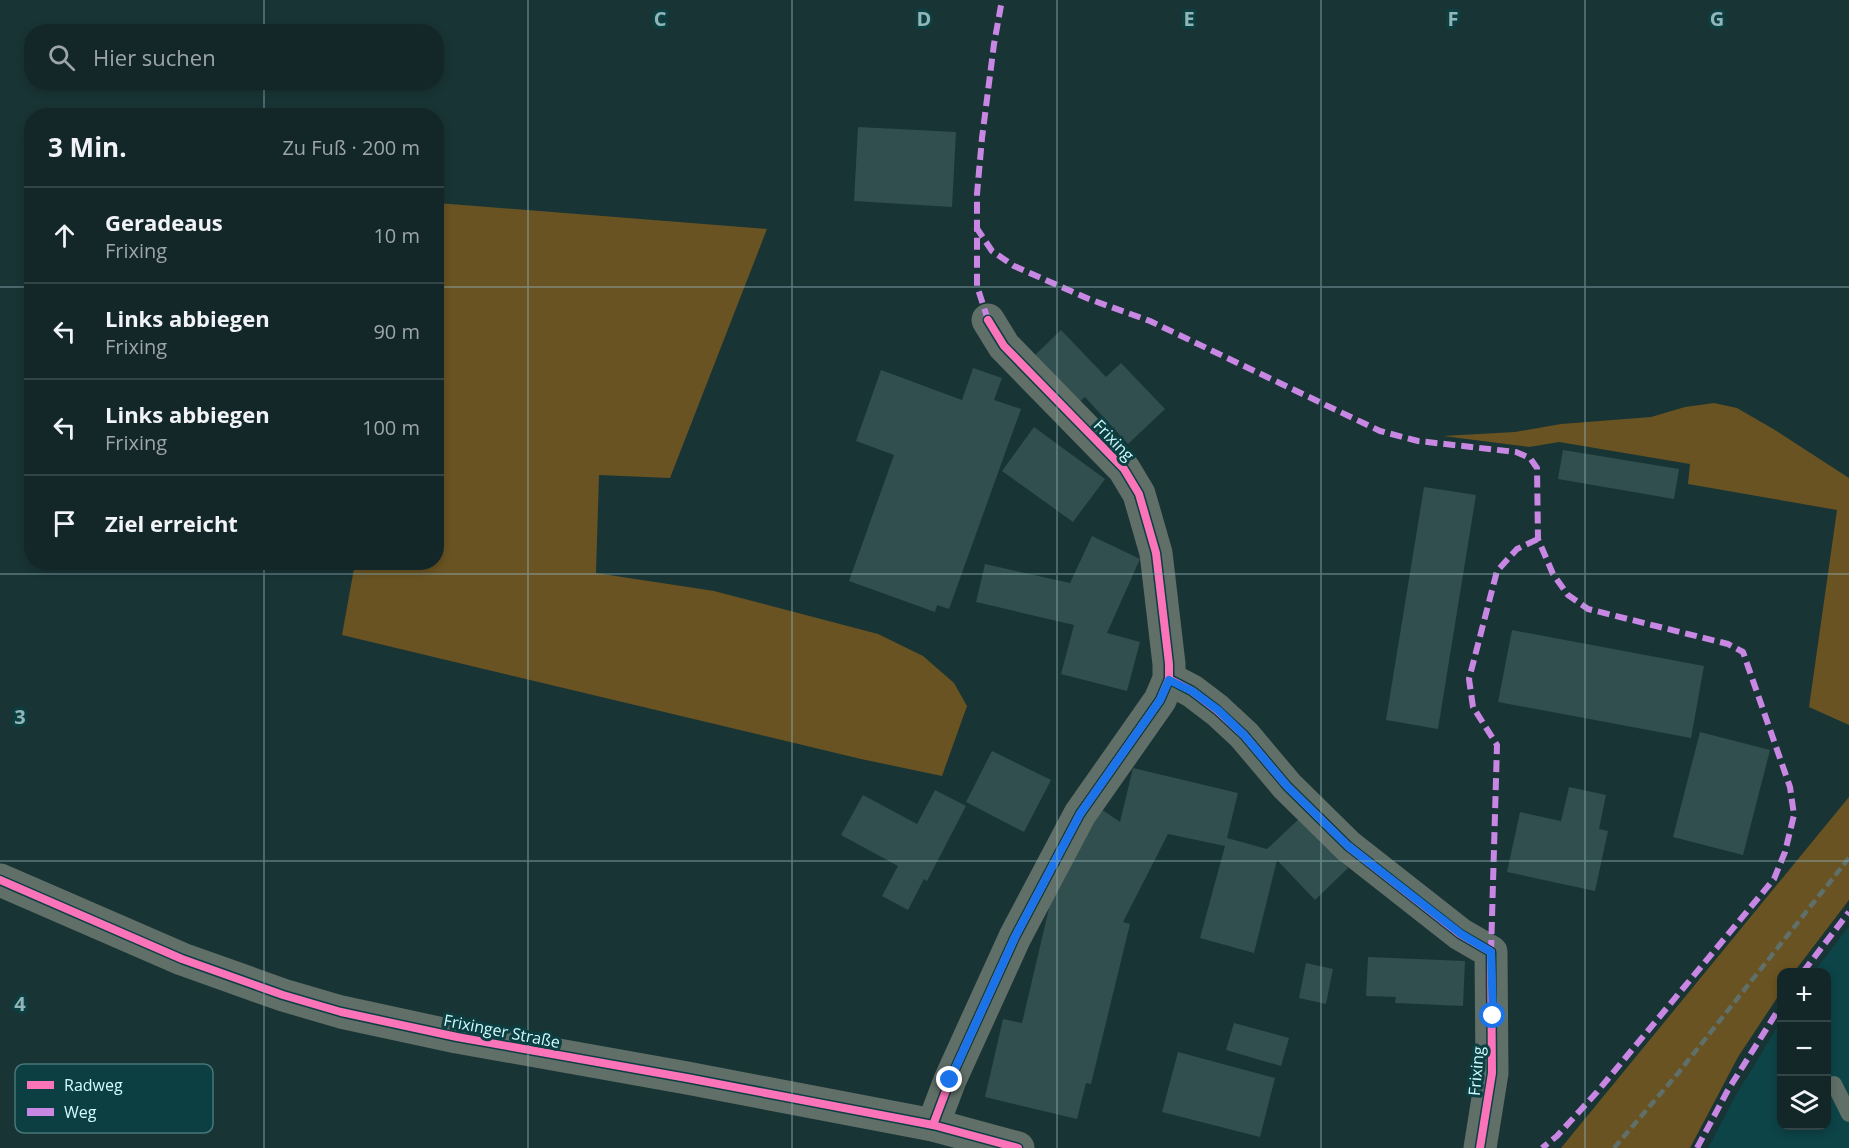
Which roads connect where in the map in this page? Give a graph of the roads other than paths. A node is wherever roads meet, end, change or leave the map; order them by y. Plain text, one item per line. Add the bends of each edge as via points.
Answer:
1 (988, 320) dead end
2 (1169, 680) junction
3 (0, 880) edge
4 (1834, 1084) dead end
5 (1849, 1114) edge
6 (933, 1125) junction
7 (1018, 1148) edge
8 (1480, 1148) edge

1 - 2 street, Frixing via 1004,346 1124,469 1139,494 1156,553
2 - 6 street via 1160,700 1080,814 1015,937
2 - 8 street, Frixing via 1218,710 1348,846 1461,934 1491,952 1492,1073
3 - 6 street, Frixinger Straße via 182,958 341,1012
4 - 5 lane
6 - 7 street, Frixinger Straße

